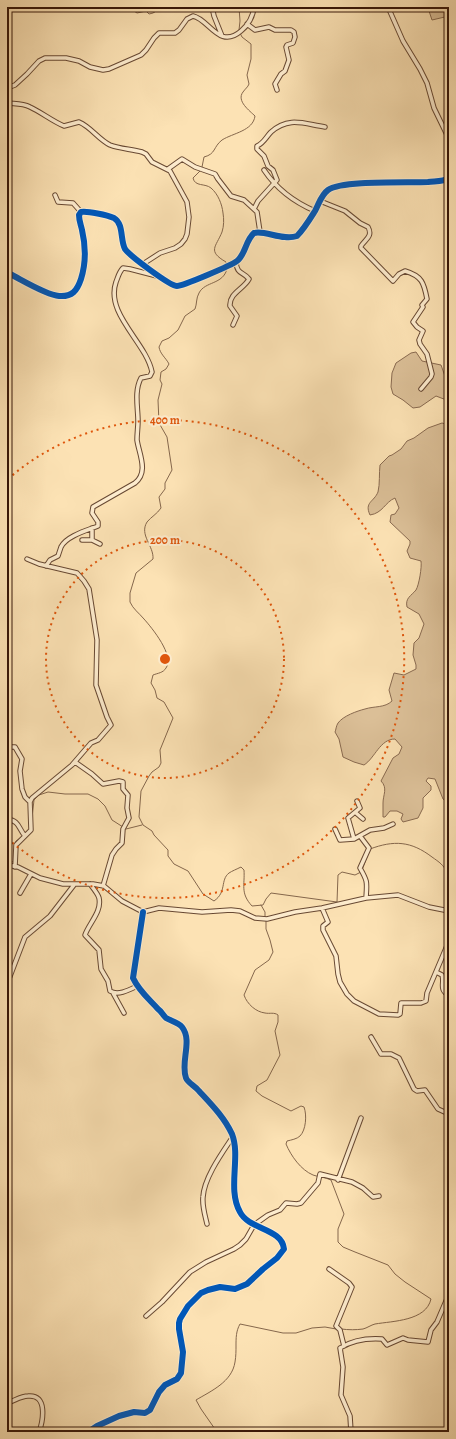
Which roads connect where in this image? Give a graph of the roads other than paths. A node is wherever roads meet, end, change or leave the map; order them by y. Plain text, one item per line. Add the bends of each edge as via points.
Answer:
1 (212, 7) edge
2 (254, 7) edge
3 (388, 7) edge
4 (247, 24) junction
5 (222, 36) junction
6 (7, 88) edge
7 (277, 90) dead end
8 (7, 102) edge
9 (325, 127) dead end
10 (449, 139) edge
11 (168, 169) junction
12 (264, 170) dead end
13 (449, 178) edge
14 (275, 183) junction
15 (55, 195) dead end
16 (320, 201) junction
17 (254, 209) junction
18 (315, 211) junction
19 (81, 212) junction
20 (260, 232) junction
21 (236, 262) junction
22 (143, 264) junction
23 (7, 274) edge
24 (160, 277) junction
25 (233, 325) dead end
26 (420, 389) dead end
27 (92, 528) junction
28 (82, 540) dead end
29 (92, 540) junction
30 (100, 544) dead end
31 (27, 559) dead end
32 (46, 566) junction
33 (7, 746) edge
34 (75, 762) junction
35 (357, 801) dead end
36 (30, 802) junction
37 (356, 813) junction
38 (363, 819) dead end
39 (7, 820) edge
40 (393, 824) dead end
41 (335, 829) dead end
42 (25, 836) junction
43 (360, 836) junction
44 (354, 838) junction
45 (7, 866) edge
46 (15, 866) junction
47 (31, 874) junction
48 (90, 884) junction
49 (74, 885) junction
50 (103, 886) junction
51 (20, 893) dead end
52 (366, 898) junction
53 (322, 908) junction
54 (449, 911) edge
55 (143, 912) junction
56 (449, 941) edge
57 (436, 972) junction
58 (7, 984) edge
59 (137, 986) junction
60 (113, 993) junction
61 (449, 996) edge
62 (124, 1013) dead end
63 (371, 1038) dead end
64 (449, 1114) edge
65 (361, 1118) dead end
66 (232, 1138) junction
67 (338, 1180) junction
68 (379, 1196) dead end
69 (207, 1224) dead end
70 (254, 1225) junction
71 (329, 1269) dead end
72 (449, 1298) edge
73 (146, 1316) dead end
74 (344, 1346) junction
75 (7, 1403) edge
76 (39, 1432) edge
77 (88, 1432) edge
78 (351, 1432) edge

1 - 5 street
2 - 4 street
3 - 10 street via 403,41 427,83 434,108
4 - 5 street via 236,36
4 - 7 street via 255,30 269,28 294,32 293,43 287,44 286,47 289,60 285,71 275,84
5 - 6 street via 216,34 198,17 193,16 175,33 159,33 146,50 122,64 103,70 66,58 45,58 15,85
8 - 11 street via 30,107 64,126 79,122 110,144 142,152 152,162
9 - 14 street via 299,122 287,124 276,128 257,146 268,166 274,171 277,180
11 - 17 street via 182,159 195,167 213,172 230,196 244,200
11 - 22 street via 188,206 187,234 181,244
12 - 14 street
13 - 16 street via 441,181 343,185 327,191
14 - 17 street
14 - 18 street via 295,201
15 - 19 street via 58,202 73,203
16 - 18 street
16 - 26 street via 345,211 368,227 369,237 361,248 393,281 405,271 412,273 424,283 427,299 413,322 423,331 419,340 428,354 432,374
17 - 20 street via 258,214
18 - 20 street via 300,234 295,237
19 - 22 street via 87,211 114,218 120,225 125,249
19 - 23 street via 78,215 86,258 81,279 74,293 58,296
20 - 21 street via 252,234
21 - 24 street via 177,286
21 - 25 street via 236,268 249,279 231,300 230,306 237,316
22 - 24 street
24 - 27 street via 123,268 114,288 118,310 143,351 152,373 140,378 137,389 137,440 142,473 135,483 93,507 92,513 98,524
27 - 29 street
27 - 32 street via 68,540 58,556 50,560
28 - 29 street
29 - 30 street
31 - 32 street
32 - 34 street via 77,573 89,589 97,640 96,685 111,724
33 - 36 street via 16,747 22,757 22,789
34 - 36 street
34 - 50 street via 103,784 122,782 123,790 128,795 129,818 122,831 122,843 110,860
35 - 37 street via 361,808
36 - 42 street via 31,826
37 - 38 street
37 - 44 street via 348,818
39 - 42 street via 16,821
40 - 43 street via 370,830
41 - 44 street via 339,840
42 - 46 street via 16,845
43 - 44 street
43 - 52 street via 369,848 361,870 367,881
45 - 46 street
46 - 47 street
47 - 49 street
47 - 51 street
48 - 49 street
48 - 50 street
48 - 60 street via 99,897 99,902 85,935 99,950 101,969
49 - 58 street via 50,916 25,937
50 - 55 street via 122,901
52 - 53 street
52 - 54 street via 400,896 428,907
53 - 55 street via 267,919 231,910 198,912 179,908 159,908
53 - 57 street via 328,921 323,925 323,930 336,956 340,982 347,994 359,1004 379,1014 398,1016 401,1004 426,1001
55 - 59 street via 132,975
56 - 57 street
57 - 61 street via 444,977 443,989
59 - 60 street via 124,992
59 - 66 street via 166,1017 183,1028 186,1038 186,1078 219,1113
60 - 62 street
63 - 64 street via 381,1054 392,1054 399,1058 414,1089 425,1090 438,1109
65 - 67 street
66 - 69 street via 204,1187 202,1197
66 - 70 street via 235,1162 234,1194 242,1216
67 - 68 street via 352,1182 373,1197
67 - 70 street via 320,1174 318,1183 301,1203 286,1203 280,1210
70 - 73 street via 240,1245 190,1272
70 - 77 street via 282,1240 284,1250 281,1255 243,1287 235,1290 216,1288 201,1293 193,1300 179,1323 184,1358 179,1377 162,1388 152,1408 147,1412 119,1416
71 - 74 street via 352,1287 336,1325
72 - 74 street via 427,1342 403,1338 386,1345 382,1339 369,1339 357,1340
74 - 78 street via 339,1349 343,1359 340,1395 350,1416
75 - 76 street via 27,1396 38,1400 43,1410

